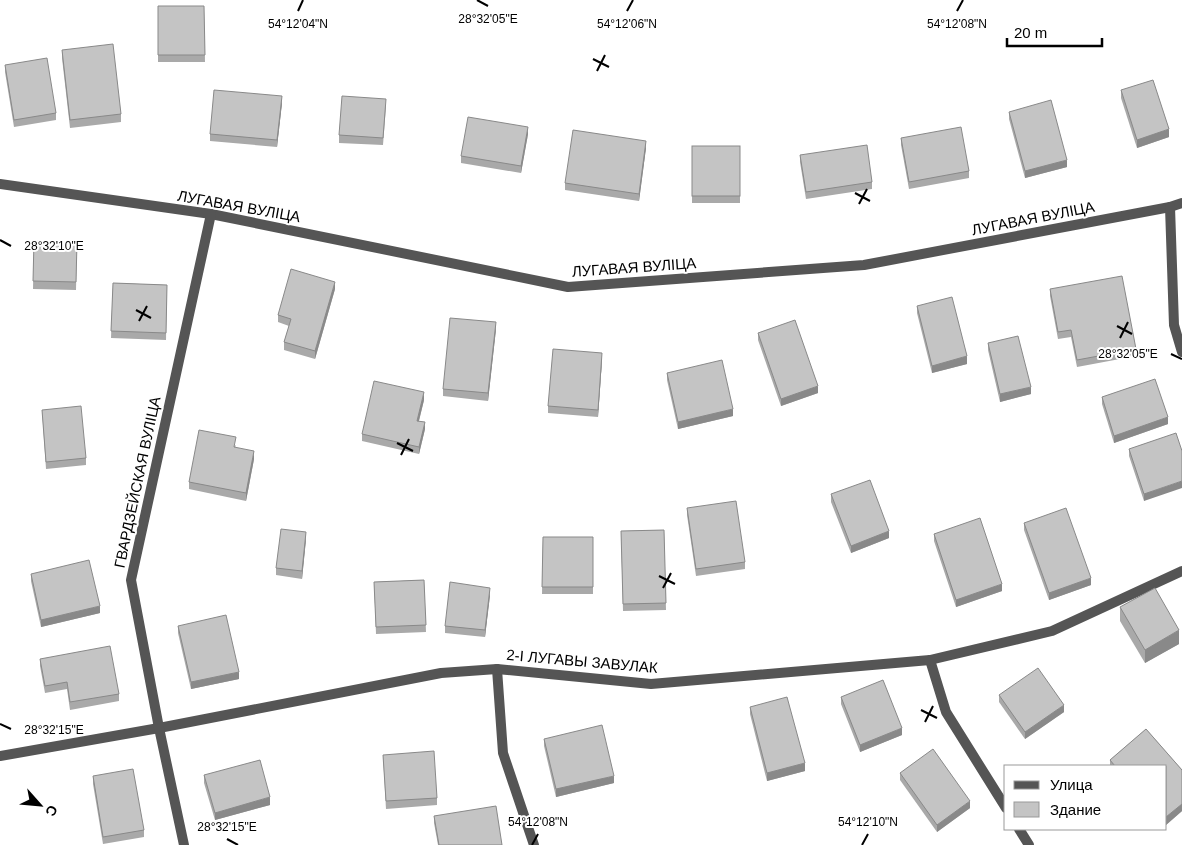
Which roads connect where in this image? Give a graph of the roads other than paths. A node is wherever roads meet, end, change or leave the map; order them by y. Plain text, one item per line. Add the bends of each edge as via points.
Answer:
1 (0, 184) edge
2 (1182, 203) edge
3 (1170, 207) junction
4 (211, 214) junction
5 (1182, 352) edge
6 (1182, 572) edge
7 (930, 660) junction
8 (497, 668) junction
9 (159, 728) junction
10 (0, 756) edge
11 (1004, 805) edge
12 (1020, 830) edge
13 (184, 845) edge
14 (534, 845) edge
15 (1029, 845) edge

1 - 4 street, ЛУГАВАЯ ВУЛІЦА
2 - 3 street, ЛУГАВАЯ ВУЛІЦА
3 - 4 street, ЛУГАВАЯ ВУЛІЦА via 864,265 568,287
3 - 5 street via 1174,325
4 - 9 street, ГВАРДЗЕЙСКАЯ ВУЛІЦА via 131,580
6 - 7 street, 2-І ЛУГАВЫ ЗАВУЛАК via 1052,631
7 - 8 street, 2-І ЛУГАВЫ ЗАВУЛАК via 651,684
7 - 11 street via 946,712
8 - 9 street, 2-І ЛУГАВЫ ЗАВУЛАК via 441,673
8 - 14 street via 503,753
9 - 10 street, 2-І ЛУГАВЫ ЗАВУЛАК
9 - 13 street, ГВАРДЗЕЙСКАЯ ВУЛІЦА
12 - 15 street

